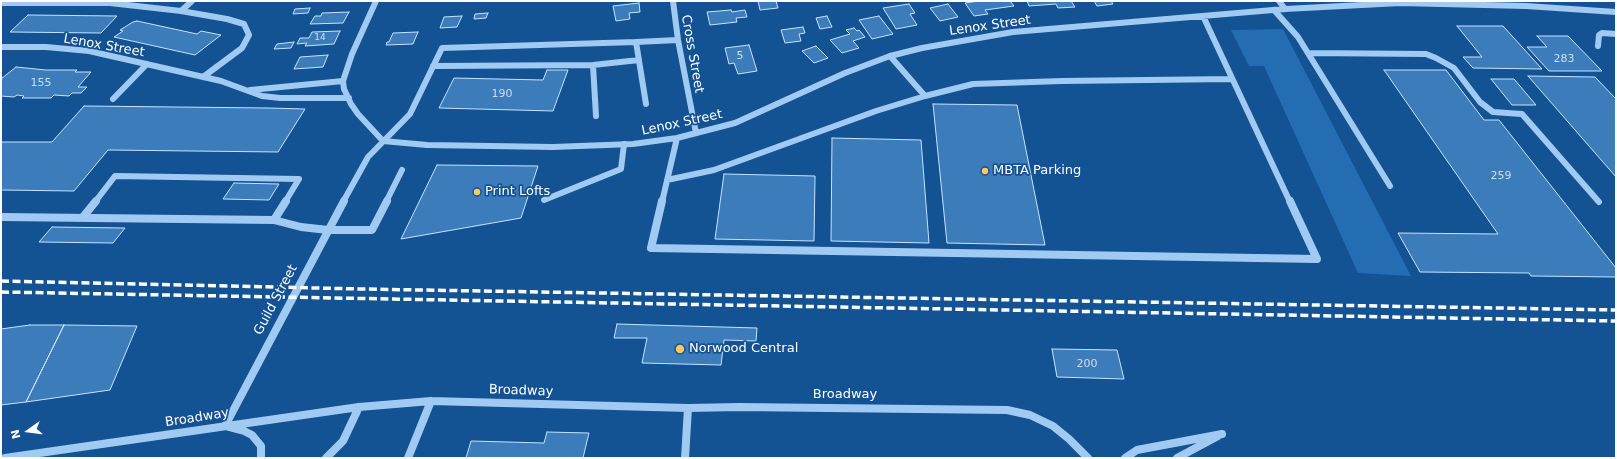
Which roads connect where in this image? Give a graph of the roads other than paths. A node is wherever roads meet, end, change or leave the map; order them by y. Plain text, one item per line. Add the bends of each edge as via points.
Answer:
1 (192, 1) edge
2 (376, 1) edge
3 (672, 1) edge
4 (1279, 1) edge
5 (55, 2) edge
6 (1, 3) edge
7 (1524, 3) edge
8 (1285, 9) junction
9 (1274, 10) junction
10 (181, 11) junction
11 (1616, 12) edge
12 (1203, 16) junction
13 (1616, 34) edge
14 (678, 40) junction
15 (636, 42) junction
16 (1598, 46) dead end
17 (1, 47) edge
18 (1308, 53) junction
19 (890, 56) junction
20 (639, 60) junction
21 (147, 64) junction
22 (593, 65) junction
23 (433, 66) junction
24 (203, 77) junction
25 (1232, 79) junction
26 (343, 81) junction
27 (249, 90) junction
28 (925, 96) junction
29 (348, 98) junction
30 (113, 99) dead end
31 (646, 104) dead end
32 (596, 116) dead end
33 (696, 133) junction
34 (677, 138) junction
35 (383, 141) junction
36 (624, 144) junction
37 (402, 170) dead end
38 (667, 180) junction
39 (1390, 186) dead end
40 (544, 200) dead end
41 (1599, 202) dead end
42 (1, 217) edge
43 (83, 217) junction
44 (274, 220) junction
45 (328, 230) junction
46 (431, 401) junction
47 (359, 407) junction
48 (688, 408) junction
49 (224, 426) junction
50 (5, 458) edge
51 (261, 458) edge
52 (326, 458) edge
53 (408, 458) edge
54 (685, 458) edge
55 (1088, 458) edge
56 (1125, 458) edge
57 (1177, 458) edge

1 - 10 street
2 - 26 street via 349,60
3 - 14 street, Cross Street
4 - 8 street
5 - 6 street
5 - 10 street via 110,3
7 - 8 street, Lenox Street via 1400,3
7 - 11 street, Lenox Street
8 - 9 street, Lenox Street
9 - 12 street, Lenox Street
9 - 18 street via 1298,37
10 - 24 street via 244,24 249,35 242,48
12 - 19 street, Lenox Street via 1013,32 930,46
12 - 25 street
13 - 16 street via 1602,33 1599,35
14 - 15 street
14 - 33 street, Cross Street
15 - 20 street
15 - 23 street, Guild Street via 442,48
17 - 21 street, Lenox Street via 74,49
18 - 39 street
18 - 41 street via 1426,54 1436,58 1454,68 1480,102 1493,112 1522,114
19 - 28 street
19 - 33 street, Lenox Street via 845,73 735,123
20 - 22 street
20 - 31 street
21 - 24 street, Lenox Street
21 - 30 street
22 - 23 street
22 - 32 street
23 - 35 street, Guild Street via 410,114
24 - 27 street, Lenox Street
25 - 28 street via 973,84
25 - 38 street via 1318,258 651,248
26 - 27 street
26 - 29 street
27 - 29 street, Lenox Street via 262,96 280,98
28 - 38 street via 876,111 714,170
29 - 35 street via 358,114
33 - 34 street, Lenox Street
34 - 36 street, Lenox Street
34 - 38 street
35 - 36 street, Lenox Street via 427,145 553,147
35 - 45 street, Guild Street via 368,157
36 - 40 street via 621,169
37 - 45 street via 372,230
42 - 43 street
43 - 44 street
43 - 44 street via 115,176 299,179
44 - 45 street
45 - 49 street, Guild Street
46 - 47 street, Broadway
46 - 48 street, Broadway
46 - 53 street
47 - 49 street, Broadway
47 - 52 street via 343,441
48 - 54 street
48 - 55 street, Broadway via 1013,411 1053,426
49 - 50 street, Broadway
49 - 51 street via 244,430 252,435 261,446
56 - 57 street via 1137,450 1222,434

